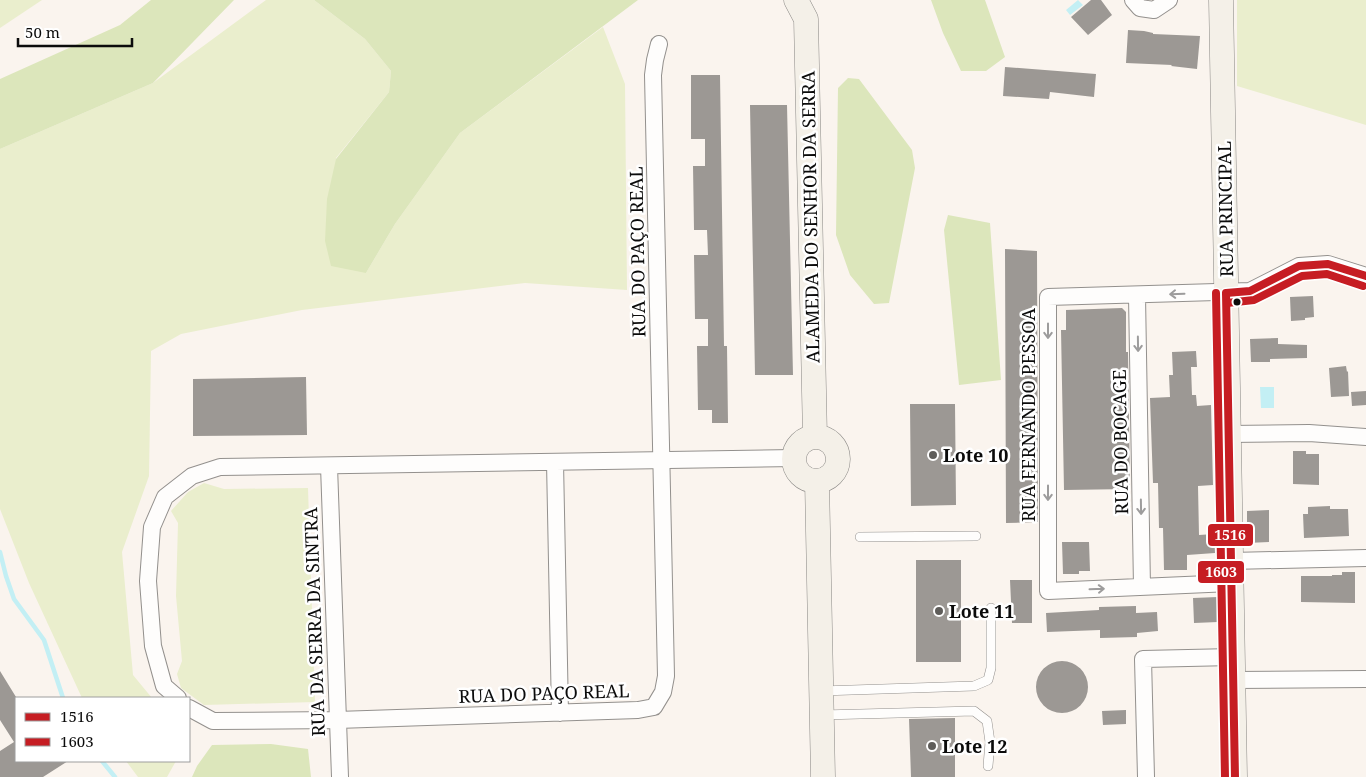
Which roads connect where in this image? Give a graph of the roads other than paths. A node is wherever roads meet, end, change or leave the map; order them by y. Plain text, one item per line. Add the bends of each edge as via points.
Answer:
1 (796, 0) edge
2 (1133, 0) edge
3 (1169, 0) edge
4 (1221, 0) edge
5 (659, 44) dead end
6 (1366, 276) edge
7 (1226, 292) junction
8 (1137, 296) junction
9 (1229, 434) junction
10 (815, 437) junction
11 (1366, 437) edge
12 (794, 458) junction
13 (662, 460) junction
14 (555, 462) junction
15 (329, 466) junction
16 (817, 481) junction
17 (976, 536) dead end
18 (860, 537) dead end
19 (1366, 558) edge
20 (1231, 572) junction
21 (1142, 587) junction
22 (991, 608) dead end
23 (1232, 657) junction
24 (1233, 680) junction
25 (1366, 680) edge
26 (821, 690) junction
27 (177, 697) edge
28 (190, 709) edge
29 (560, 712) junction
30 (822, 715) junction
31 (337, 720) junction
32 (988, 766) dead end
33 (340, 777) edge
34 (823, 777) edge
35 (1146, 777) edge
36 (1235, 777) edge

1 - 10 street, ALAMEDA DO SENHOR DA SERRA via 806,19
2 - 3 street via 1140,8 1154,10
4 - 7 street, RUA PRINCIPAL
5 - 13 street, RUA DO PAÇO REAL via 653,75
6 - 7 street, RUA FERNANDO PESSOA via 1328,264 1299,266 1250,291
7 -> 8 street, RUA FERNANDO PESSOA
7 - 9 street, RUA PRINCIPAL
8 -> 21 street, RUA DO BOCAGE
8 -> 21 street, RUA FERNANDO PESSOA via 1048,297 1048,591
9 - 11 street via 1309,433
9 - 20 street, RUA PRINCIPAL
10 - 12 street via 801,443
10 - 16 street via 832,443 839,458 832,474
12 - 13 street
12 - 16 street via 800,474
13 - 14 street
13 - 29 street, RUA DO PAÇO REAL via 666,676 663,692 654,707
14 - 15 street
14 - 29 street
15 - 27 street via 220,467 192,476 165,497 152,527 148,581 153,646 164,686
15 - 31 street, RUA DA SERRA DA SINTRA
16 - 26 street
17 - 18 lane
19 - 20 street
20 - 21 street
20 - 23 street, RUA PRINCIPAL
22 - 26 lane via 988,680 974,686 945,683
23 - 24 street, RUA PRINCIPAL
23 - 35 street via 1143,659
24 - 25 street
24 - 36 street, RUA PRINCIPAL
26 - 30 street
28 - 31 street, RUA DO PAÇO REAL via 213,721
29 - 31 street, RUA DO PAÇO REAL
30 - 32 lane via 974,711 987,721 990,742
30 - 34 street
31 - 33 street, RUA DA SERRA DA SINTRA

